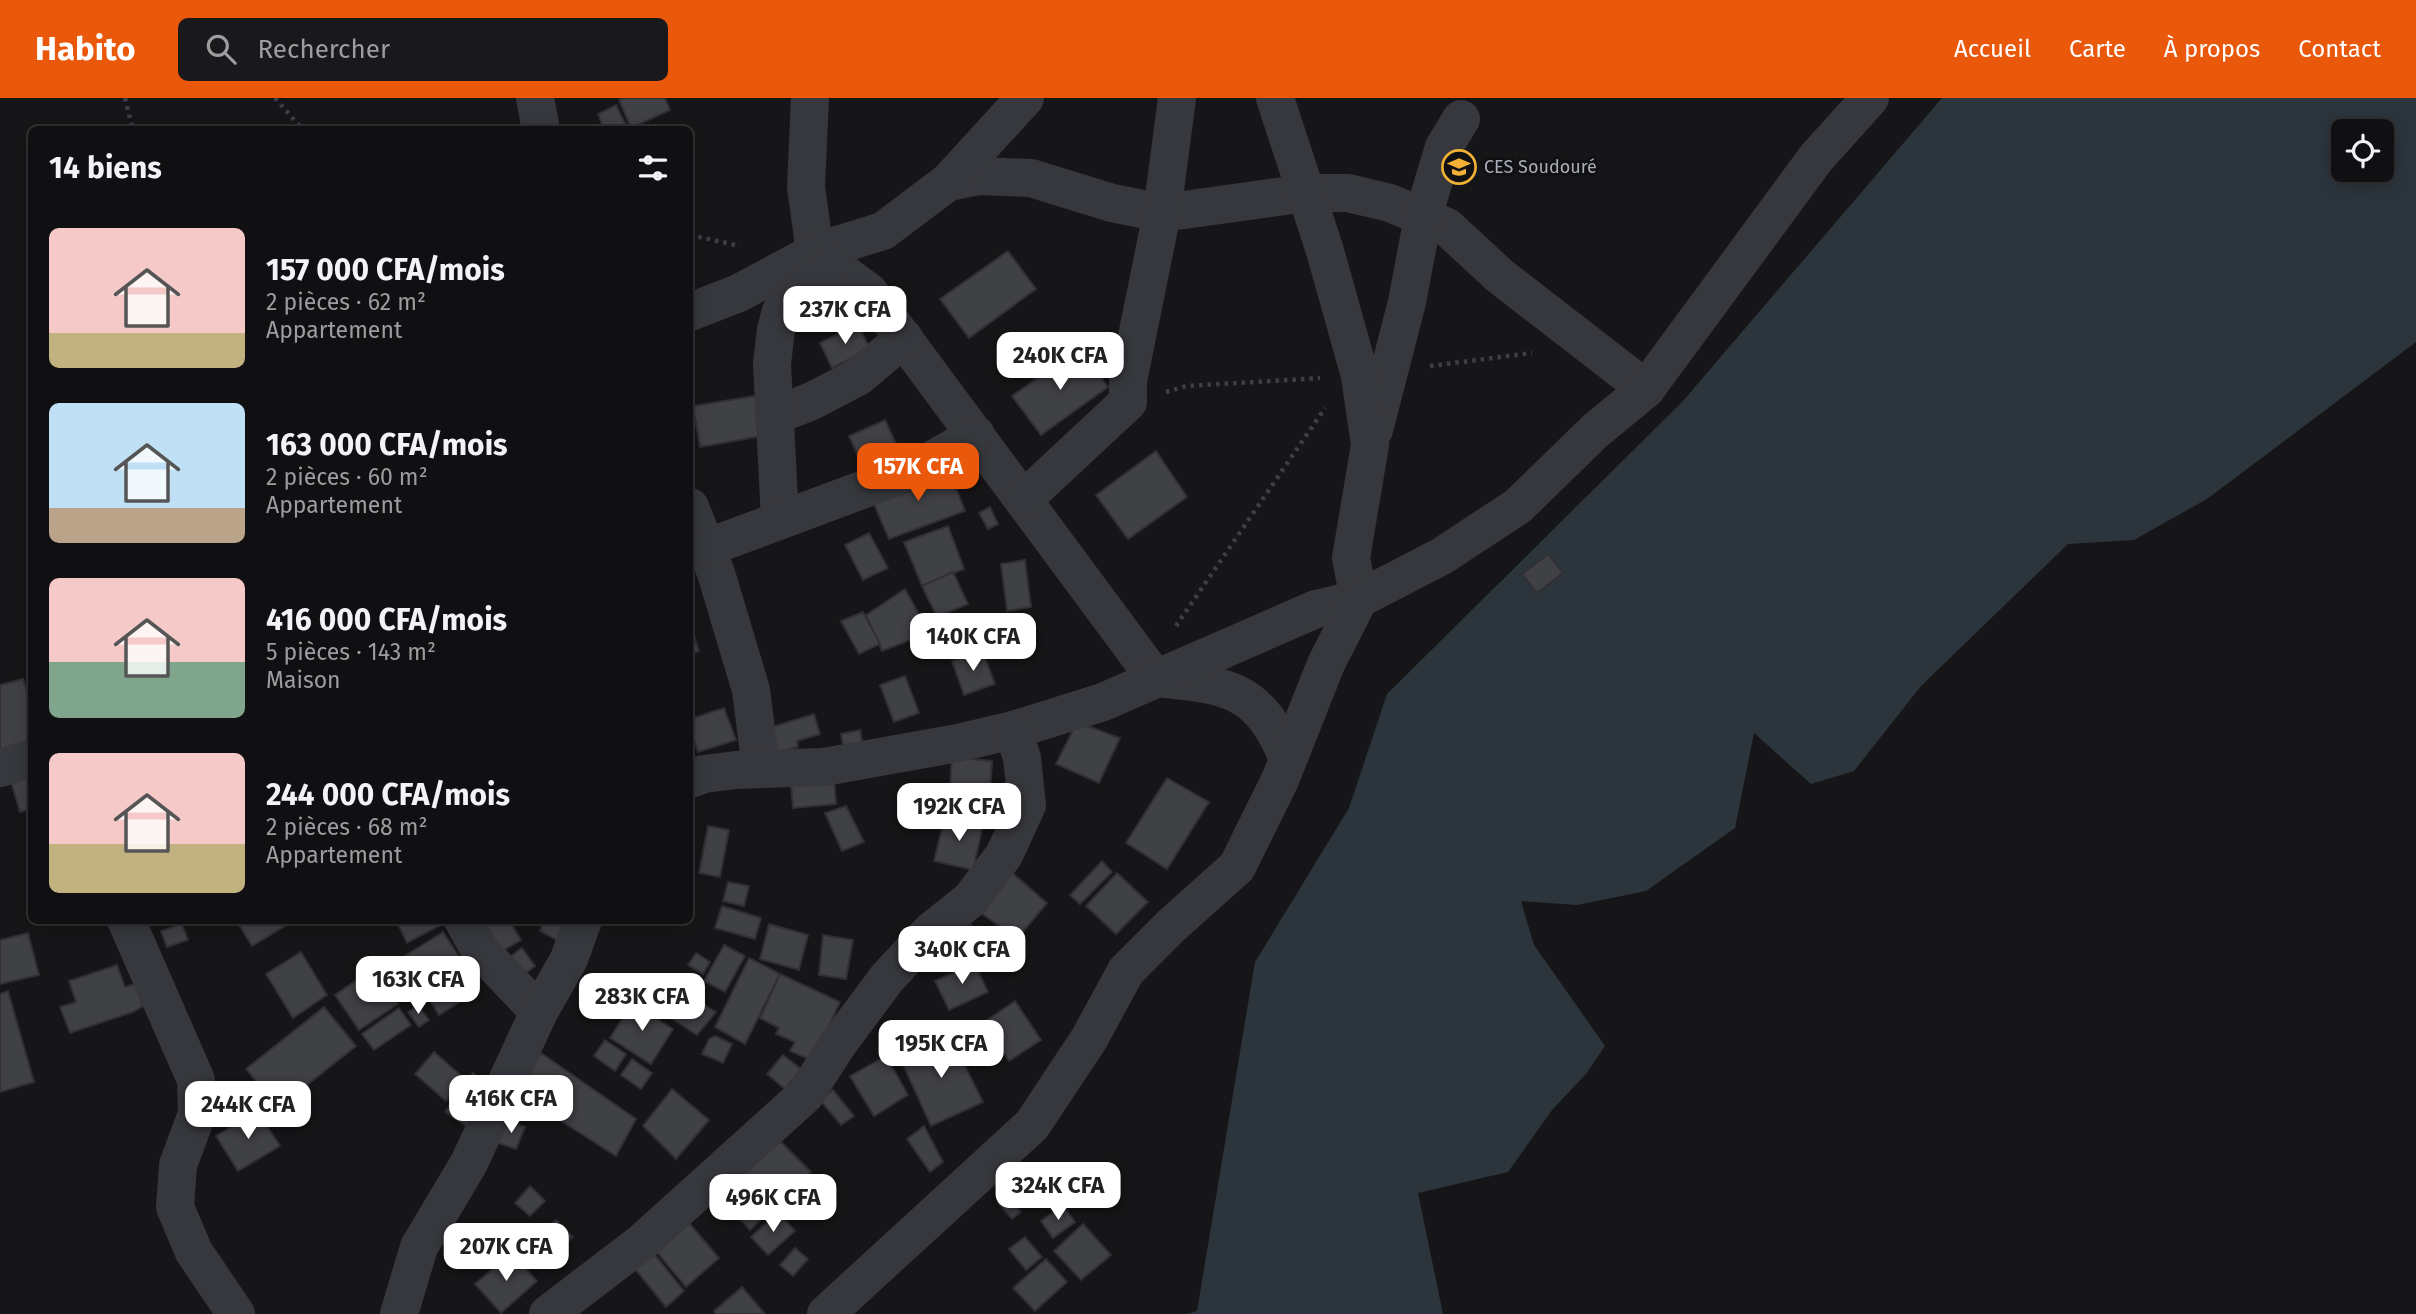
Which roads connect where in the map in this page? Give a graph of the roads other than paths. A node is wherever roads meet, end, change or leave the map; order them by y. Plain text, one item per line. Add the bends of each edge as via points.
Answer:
1 (535, 98) edge
2 (810, 98) edge
3 (1025, 98) edge
4 (1177, 98) edge
5 (1275, 98) edge
6 (1870, 98) edge
7 (1461, 119) dead end
8 (540, 126) edge
9 (948, 182) junction
10 (1306, 193) junction
11 (1162, 213) junction
12 (1423, 217) junction
13 (822, 258) junction
14 (693, 311) edge
15 (904, 338) junction
16 (1646, 389) junction
17 (774, 416) junction
18 (976, 435) junction
19 (1370, 445) junction
20 (1024, 499) junction
21 (693, 520) edge
22 (780, 520) junction
23 (704, 568) edge
24 (1359, 599) junction
25 (1155, 678) junction
26 (1013, 730) junction
27 (28, 759) edge
28 (1288, 759) junction
29 (0, 768) edge
30 (761, 769) junction
31 (693, 778) edge
32 (128, 924) edge
33 (465, 924) edge
34 (582, 924) edge
35 (539, 1012) junction
36 (236, 1314) edge
37 (398, 1314) edge
38 (548, 1314) edge
39 (826, 1314) edge

1 - 8 street
2 - 13 street via 806,187
3 - 9 street
4 - 11 street
5 - 10 street
6 - 16 street via 1816,158
7 - 12 street via 1444,147
9 - 11 street via 978,176 1031,178
9 - 13 street via 883,231
10 - 11 street
10 - 12 street via 1348,193 1390,202
10 - 19 street via 1360,376
11 - 20 street via 1128,381 1128,402
12 - 16 street via 1447,228 1500,276
12 - 19 street via 1407,302
13 - 14 street
13 - 15 street via 869,292
13 - 17 street via 781,311 772,364
15 - 17 street via 858,377
15 - 18 street
16 - 24 street via 1518,506 1442,556
17 - 22 street
18 - 20 street
18 - 22 street via 910,472
19 - 24 street via 1351,558
20 - 25 street
21 - 23 street
22 - 23 street
23 - 30 street via 751,690
24 - 25 street via 1316,609
24 - 28 street via 1326,664
25 - 26 street via 1104,702
25 - 28 street via 1225,688 1253,704 1269,720
26 - 30 street via 824,767
26 - 38 street via 1022,758 1027,805 1004,856 971,899 931,931 887,978 805,1095 641,1243
27 - 29 street
28 - 39 street via 1237,867 1126,971 1089,1039 1032,1125
30 - 31 street
32 - 36 street via 196,1080 197,1114 178,1165 175,1207 194,1252
33 - 35 street via 480,949
34 - 35 street via 569,959
35 - 37 street via 469,1163 419,1247

